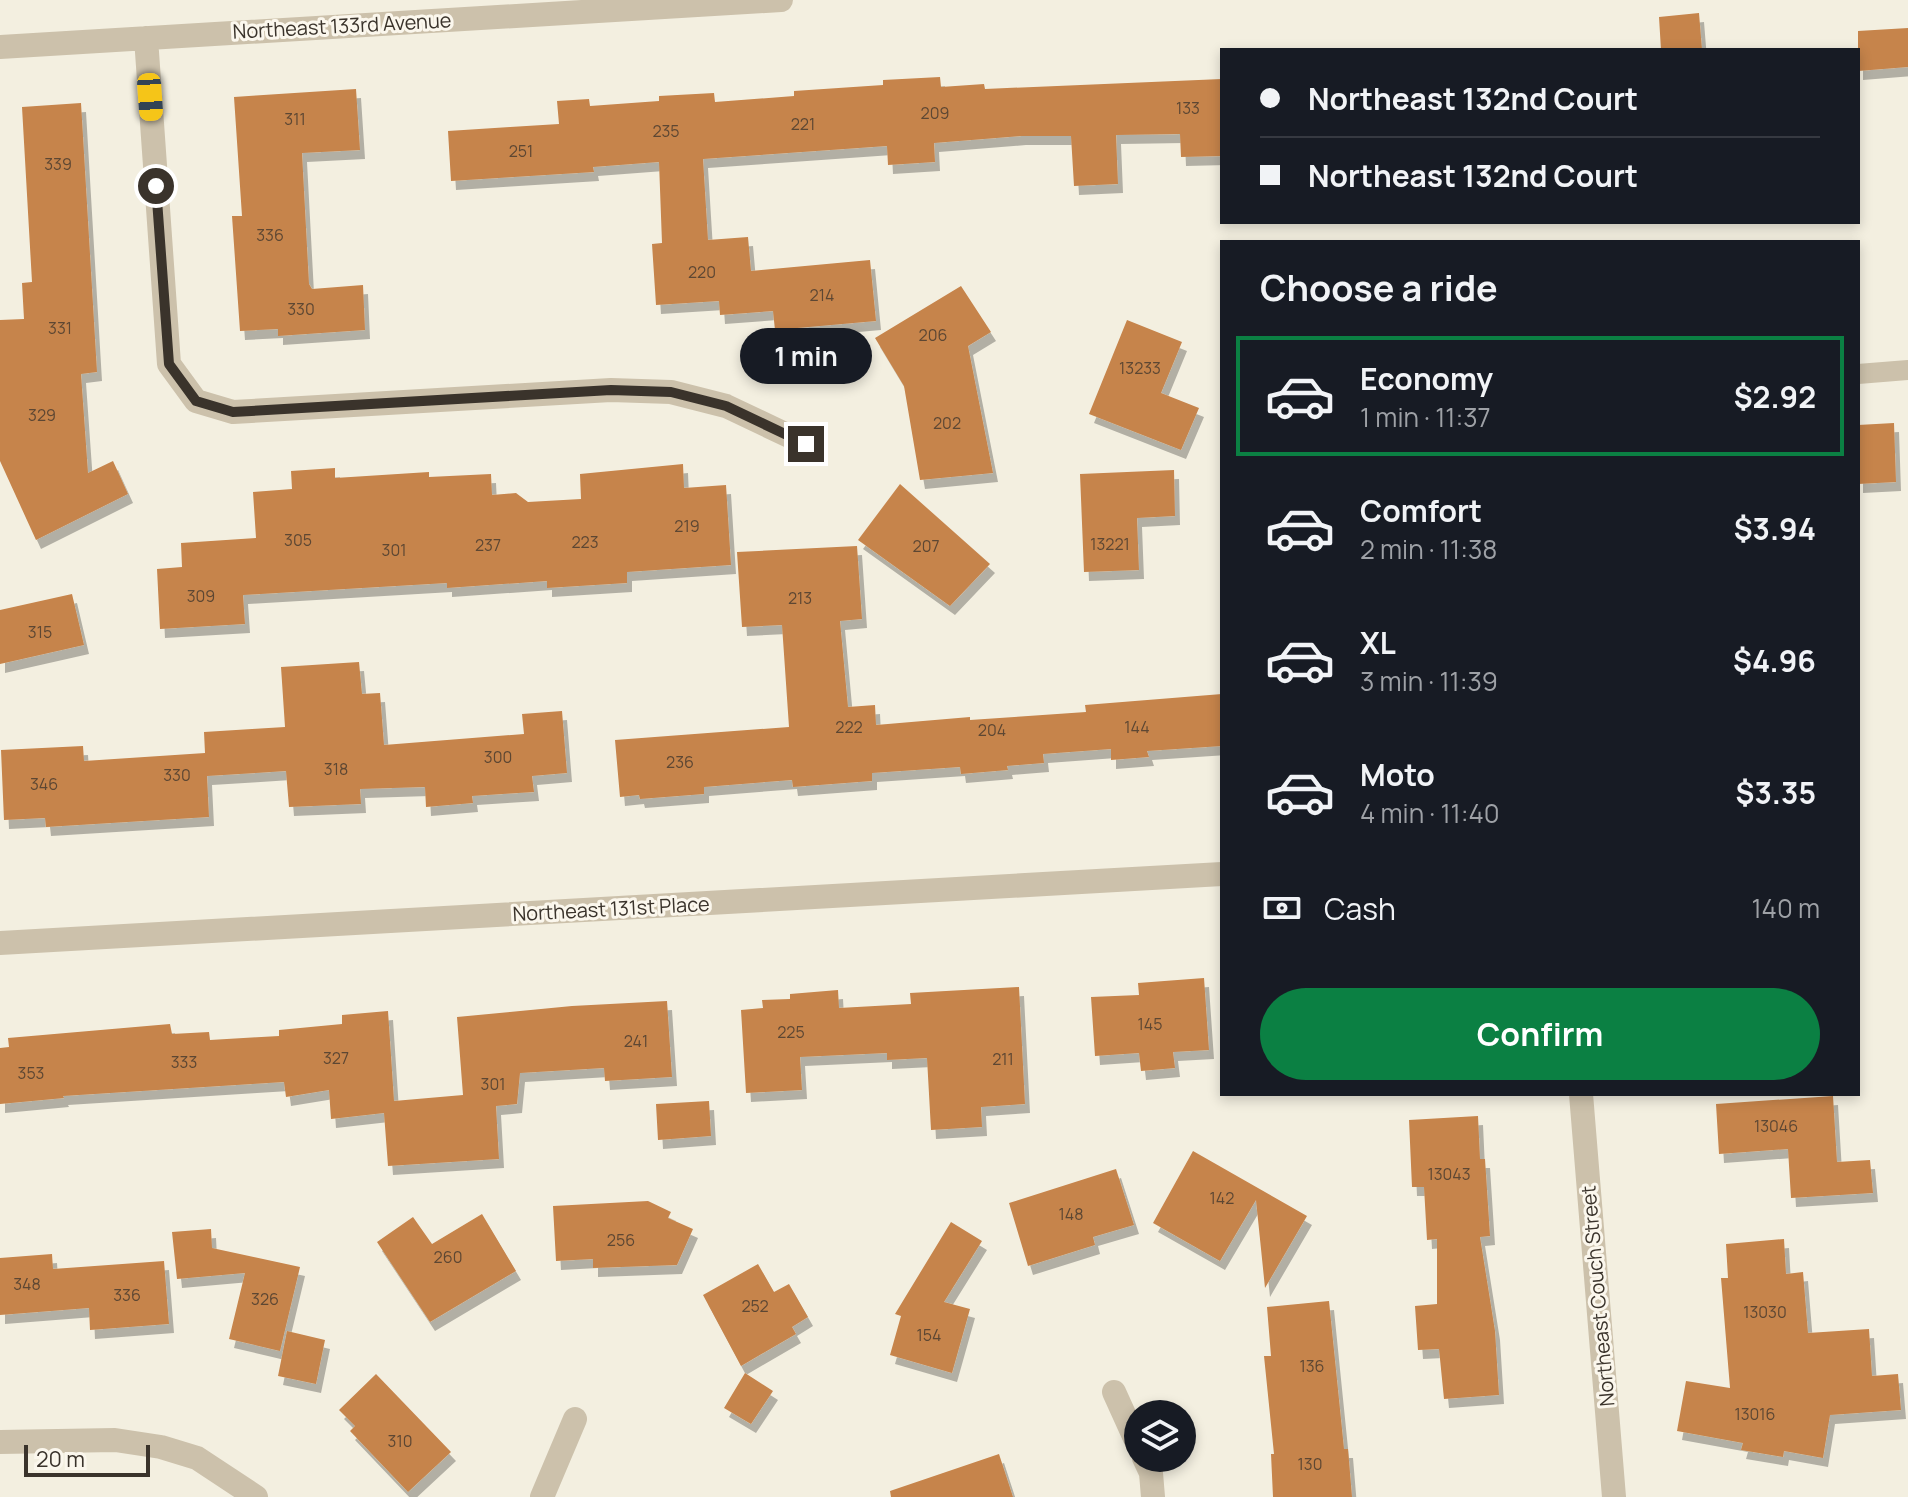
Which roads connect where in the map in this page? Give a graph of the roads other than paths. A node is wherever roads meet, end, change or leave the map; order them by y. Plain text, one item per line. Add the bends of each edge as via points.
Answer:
1 (781, 0) edge
2 (146, 38) junction
3 (0, 47) edge
4 (1908, 370) edge
5 (1860, 374) edge
6 (806, 444) dead end
7 (1220, 874) edge
8 (0, 943) edge
9 (1581, 1096) edge
10 (1114, 1392) dead end
11 (1124, 1414) edge
12 (575, 1419) dead end
13 (0, 1442) edge
14 (1151, 1472) edge
15 (256, 1497) edge
16 (542, 1497) edge
17 (1153, 1497) edge
18 (1614, 1497) edge

1 - 2 street, Northeast 133rd Avenue
2 - 3 street, Northeast 133rd Avenue
2 - 6 street via 169,364 196,401 233,412 611,390 671,392 726,406
4 - 5 lane
7 - 8 street, Northeast 131st Place
9 - 18 street, Northeast Couch Street
10 - 11 street
12 - 16 street
13 - 15 street via 115,1440 161,1447 197,1458
14 - 17 street

